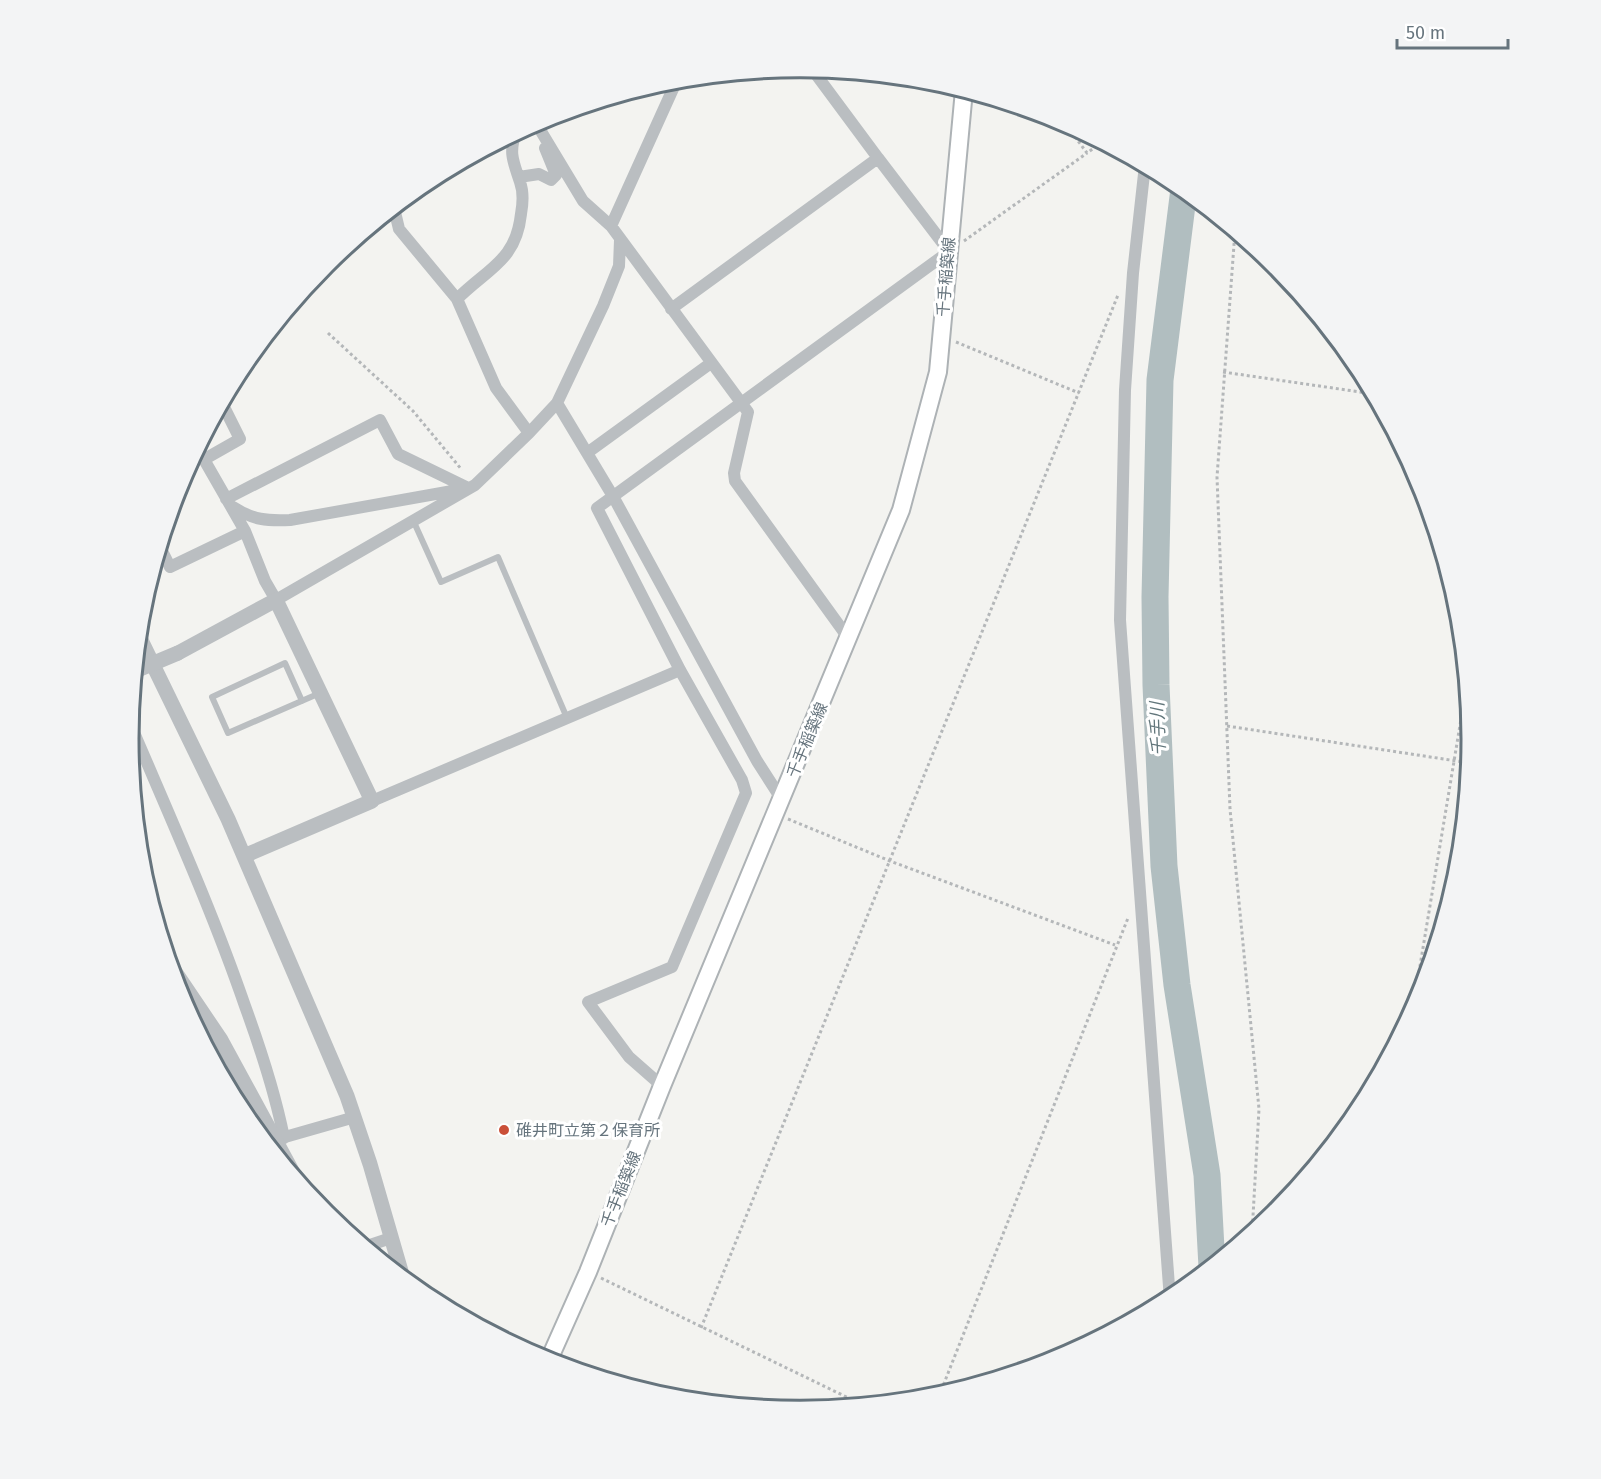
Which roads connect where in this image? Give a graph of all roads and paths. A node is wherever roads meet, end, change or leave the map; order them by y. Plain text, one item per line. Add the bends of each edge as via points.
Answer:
1 (820, 78) edge
2 (672, 91) edge
3 (963, 99) edge
4 (541, 131) edge
5 (546, 138) junction
6 (1077, 138) edge
7 (513, 144) edge
8 (1095, 147) edge
9 (1087, 153) junction
10 (878, 158) junction
11 (1144, 175) edge
12 (519, 177) junction
13 (396, 217) edge
14 (611, 226) junction
15 (620, 240) junction
16 (1234, 240) edge
17 (948, 252) junction
18 (1133, 273) junction
19 (457, 299) junction
20 (671, 309) junction
21 (328, 333) dead end
22 (941, 336) junction
23 (711, 363) junction
24 (1223, 372) junction
25 (1363, 392) edge
26 (1079, 393) junction
27 (556, 403) junction
28 (742, 405) junction
29 (226, 412) edge
30 (529, 433) junction
31 (205, 452) edge
32 (587, 453) junction
33 (202, 458) edge
34 (471, 487) junction
35 (614, 498) junction
36 (228, 502) junction
37 (413, 520) junction
38 (245, 531) junction
39 (165, 557) edge
40 (276, 600) junction
41 (849, 639) junction
42 (146, 650) edge
43 (143, 667) edge
44 (680, 670) junction
45 (321, 692) junction
46 (302, 701) junction
47 (567, 718) junction
48 (1462, 718) edge
49 (1227, 726) junction
50 (139, 745) edge
51 (1455, 760) junction
52 (1462, 761) edge
53 (372, 801) junction
54 (778, 807) junction
55 (244, 856) junction
56 (890, 861) junction
57 (1419, 975) edge
58 (189, 992) edge
59 (662, 1086) junction
60 (355, 1117) junction
61 (280, 1139) junction
62 (287, 1156) edge
63 (1253, 1222) edge
64 (391, 1238) junction
65 (372, 1244) edge
66 (399, 1265) edge
67 (588, 1272) junction
68 (1169, 1289) edge
69 (701, 1328) junction
70 (552, 1353) edge
71 (943, 1385) edge
72 (851, 1399) edge

1 - 10 street
2 - 14 street
3 - 17 main road, 千手稲築線
4 - 5 street
5 - 12 street via 544,149 556,175 551,180 539,174
5 - 14 street via 583,201
6 - 9 path
7 - 12 street via 510,152
8 - 9 path
9 - 17 path
10 - 17 street
10 - 20 street
11 - 18 street
12 - 19 street via 523,202 516,243 510,253
13 - 19 street via 399,229
14 - 15 street
15 - 20 street
15 - 27 street via 615,279
16 - 24 path
17 - 22 main road, 千手稲築線
17 - 28 street
18 - 26 path via 1115,300
18 - 68 street via 1125,390 1120,620
19 - 30 street via 496,388
20 - 23 street
21 - 34 path via 413,411
22 - 26 path
22 - 41 main road, 千手稲築線 via 935,383 901,510
23 - 28 street
23 - 32 street
24 - 25 path
24 - 49 path via 1217,477
26 - 56 path
27 - 30 street
27 - 32 street
28 - 35 street
28 - 41 street via 748,412 735,481
29 - 31 street via 240,439
30 - 34 street
32 - 35 street
33 - 36 street
34 - 36 street via 290,520 250,518
34 - 36 street via 398,454 380,420
34 - 37 street
35 - 44 street via 597,508
35 - 54 street
36 - 38 street
37 - 40 street
37 - 47 lane via 441,582 498,558
38 - 39 street via 170,567
38 - 40 street
40 - 43 street, bridge via 178,653
40 - 45 street
41 - 54 main road, 千手稲築線
42 - 55 street
44 - 47 street
44 - 59 street via 746,793 672,967 588,1002 629,1057
45 - 46 lane
45 - 53 street
46 - 46 lane via 228,733 212,697 285,663
47 - 53 street
48 - 51 path
49 - 51 path
49 - 63 path via 1239,921 1259,1109
50 - 61 street via 227,953 279,1107
51 - 52 path
51 - 57 path
53 - 55 street
54 - 56 path
54 - 59 main road, 千手稲築線
55 - 60 street
56 - 69 path
56 - 71 path via 1115,945
58 - 61 street
59 - 67 main road, 千手稲築線
60 - 61 street
60 - 64 street
61 - 62 street
64 - 65 street
64 - 66 street
67 - 69 path
67 - 70 main road, 千手稲築線
69 - 72 path

